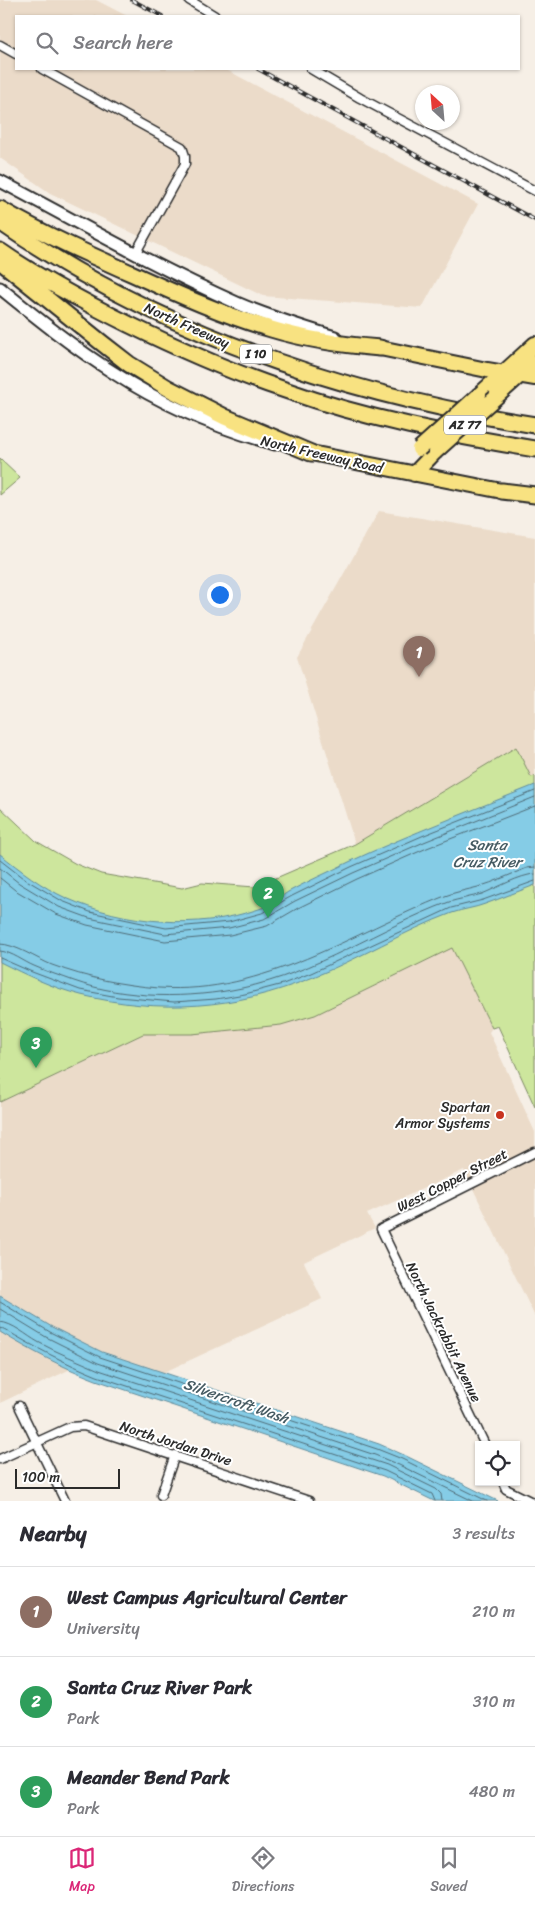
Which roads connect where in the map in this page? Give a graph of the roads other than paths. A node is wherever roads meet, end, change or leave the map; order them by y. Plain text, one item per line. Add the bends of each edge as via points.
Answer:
1 (189, 0) edge
2 (214, 15) edge
3 (0, 45) edge
4 (15, 53) edge
5 (44, 70) edge
6 (313, 70) edge
7 (0, 181) edge
8 (535, 191) edge
9 (0, 209) edge
10 (0, 222) edge
11 (0, 250) edge
12 (135, 254) junction
13 (0, 261) edge
14 (0, 288) edge
15 (535, 344) edge
16 (380, 348) junction
17 (535, 362) edge
18 (504, 373) junction
19 (520, 376) junction
20 (535, 378) edge
21 (535, 425) edge
22 (535, 449) edge
23 (311, 454) junction
24 (414, 474) junction
25 (502, 491) joint
26 (535, 496) edge
27 (535, 1152) edge
28 (381, 1229) joint
29 (19, 1406) dead end
30 (483, 1441) edge
31 (36, 1442) junction
32 (175, 1455) junction
33 (0, 1459) edge
34 (505, 1486) edge
35 (161, 1495) dead end
36 (66, 1501) edge
37 (309, 1501) edge
38 (530, 1501) edge

1 - 2 street
3 - 4 street
5 - 12 street via 182,147 185,164
6 - 8 street
7 - 12 main road
9 - 16 highway via 68,245 214,309 307,338
10 - 21 highway, North Freeway / I 10 via 104,285 232,346 371,392 466,414
11 - 22 highway, North Freeway / I 10 via 94,307 250,378 370,416
12 - 16 main road via 269,316
13 - 23 highway via 102,343 168,388
14 - 23 main road, North Freeway Road via 89,357 145,391 205,420
15 - 18 highway, AZ 77
16 - 18 highway
17 - 19 highway, AZ 77
18 - 19 highway
18 - 24 highway, AZ 77, bridge via 419,449
19 - 20 highway
19 - 24 highway, AZ 77, bridge
23 - 24 highway, North Freeway Road
24 - 25 highway, North Freeway Road
25 - 26 highway
27 - 28 street, West Copper Street
28 - 30 street, North Jackrabbit Avenue
29 - 31 street
31 - 32 street, North Jordan Drive via 70,1427 84,1426
31 - 33 street, North Jordan Drive
31 - 36 street
32 - 35 street
32 - 37 street, North Jordan Drive
34 - 38 street

